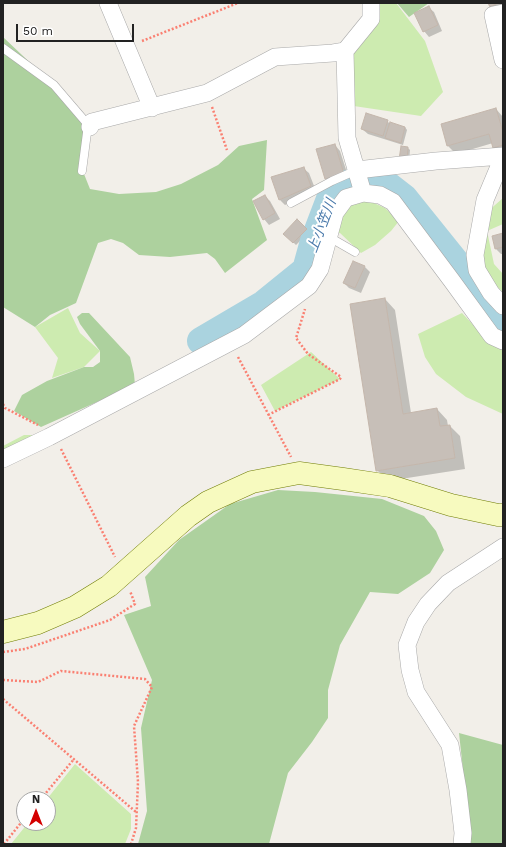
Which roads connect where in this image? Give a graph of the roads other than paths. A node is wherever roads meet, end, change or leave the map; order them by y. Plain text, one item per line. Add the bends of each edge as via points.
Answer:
1 (108, 3) edge
2 (371, 3) edge
3 (503, 13) edge
4 (3, 48) edge
5 (345, 51) junction
6 (503, 60) edge
7 (152, 108) junction
8 (89, 126) junction
9 (503, 156) edge
10 (82, 171) dead end
11 (360, 181) junction
12 (292, 203) dead end
13 (329, 237) junction
14 (355, 252) dead end
15 (503, 306) edge
16 (503, 341) edge
17 (3, 459) edge
18 (503, 515) edge
19 (503, 547) edge
20 (3, 632) edge
21 (462, 844) edge

1 - 7 street
2 - 5 street via 371,19
3 - 6 street via 493,15
4 - 8 lane via 54,86
5 - 7 street via 275,57 207,93
5 - 11 street via 347,138
7 - 8 street via 92,122
8 - 10 lane
9 - 11 street via 436,161
9 - 15 street via 485,200 474,255 477,270 491,293
11 - 12 lane via 332,181
11 - 13 street via 335,213
11 - 16 street via 393,202 492,336
13 - 14 lane
13 - 17 street via 320,268 309,286 244,335
18 - 20 street via 451,505 390,486 300,473 252,482 208,502 188,516 109,586 75,607 38,623
19 - 21 street via 448,583 428,604 416,622 407,645 416,692 450,745 458,790

